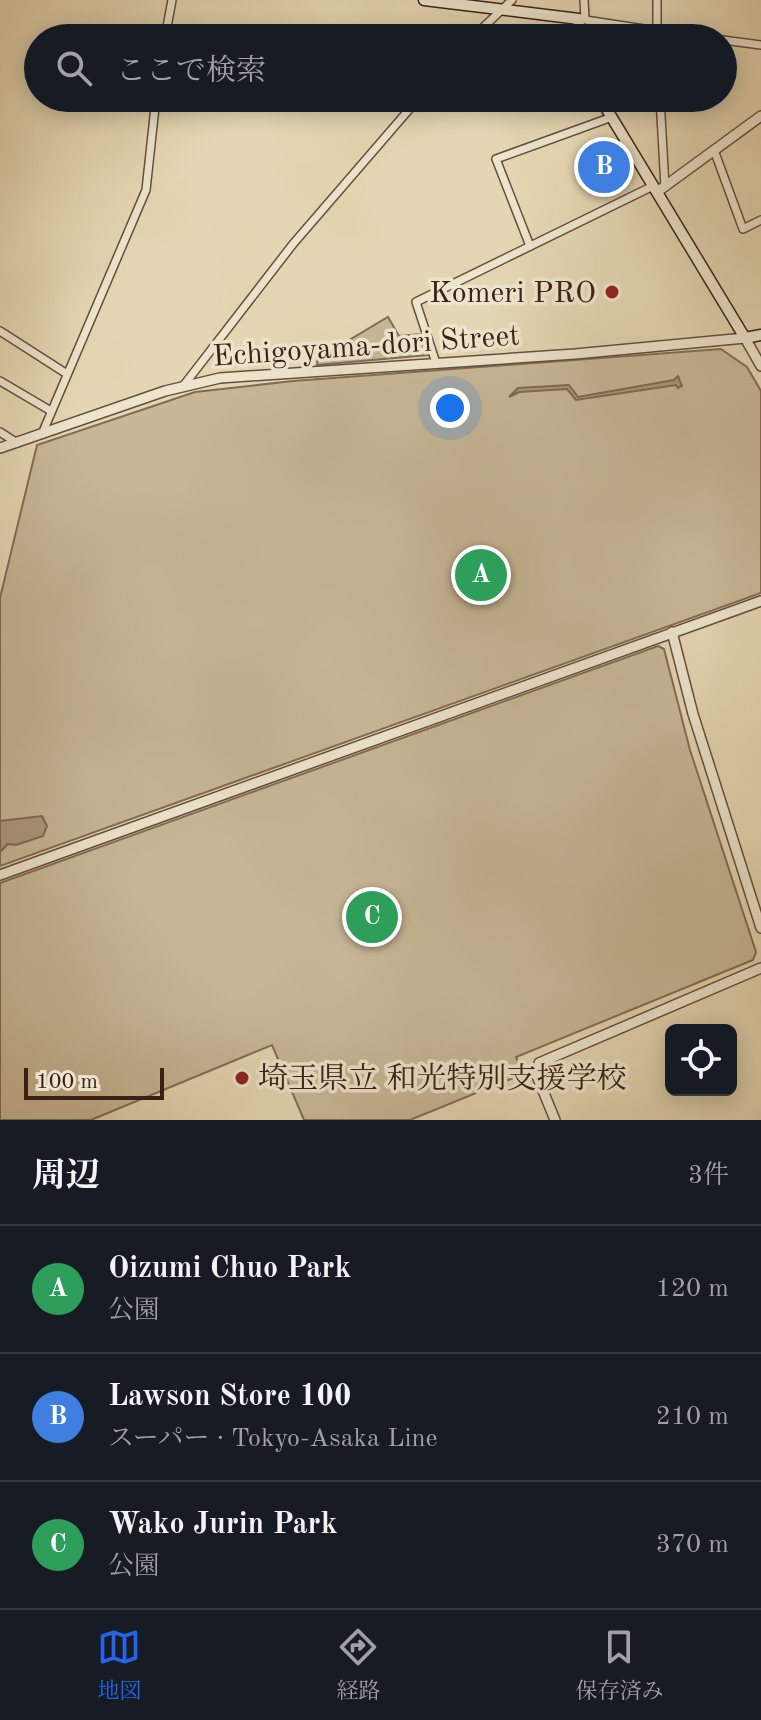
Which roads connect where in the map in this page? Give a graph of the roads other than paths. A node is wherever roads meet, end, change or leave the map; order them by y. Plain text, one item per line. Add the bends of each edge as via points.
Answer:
1 (172, 0) edge
2 (424, 0) edge
3 (512, 0) edge
4 (584, 0) edge
5 (657, 0) edge
6 (499, 9) junction
7 (582, 19) junction
8 (168, 24) edge
9 (485, 24) edge
10 (581, 24) edge
11 (607, 24) edge
12 (657, 24) edge
13 (737, 42) edge
14 (761, 45) edge
15 (154, 112) edge
16 (407, 112) edge
17 (609, 112) edge
18 (660, 112) edge
19 (761, 116) edge
20 (612, 117) junction
21 (714, 150) junction
22 (658, 188) junction
23 (761, 220) edge
24 (530, 246) junction
25 (0, 331) edge
26 (761, 335) edge
27 (745, 338) junction
28 (436, 363) junction
29 (761, 366) edge
30 (67, 374) junction
31 (0, 381) edge
32 (184, 385) junction
33 (51, 411) junction
34 (0, 432) edge
35 (42, 434) junction
36 (17, 443) junction
37 (0, 448) edge
38 (761, 601) edge
39 (672, 632) junction
40 (0, 875) edge
41 (761, 928) edge
42 (761, 968) edge
43 (555, 1120) edge

1 - 8 street
2 - 6 main road
3 - 6 street
4 - 7 street
5 - 12 street
6 - 7 main road
6 - 9 street
7 - 10 main road
7 - 11 street
13 - 14 street
15 - 30 street via 146,190
16 - 32 street via 301,234
17 - 20 main road
18 - 22 street
19 - 21 street
20 - 22 main road
20 - 24 street via 496,159
21 - 22 street
21 - 23 street via 743,229
22 - 24 street
22 - 27 main road
24 - 28 street via 414,304
25 - 30 street
26 - 27 main road
27 - 28 street, Echigoyama-dori Street
27 - 29 street
28 - 32 street, Echigoyama-dori Street via 237,376
30 - 33 street
31 - 33 street
32 - 35 street, Echigoyama-dori Street
33 - 35 street
34 - 36 street
35 - 36 street, Echigoyama-dori Street
36 - 37 street, Echigoyama-dori Street
38 - 39 street
39 - 40 street
39 - 41 street
42 - 43 street via 539,1063 537,1076

